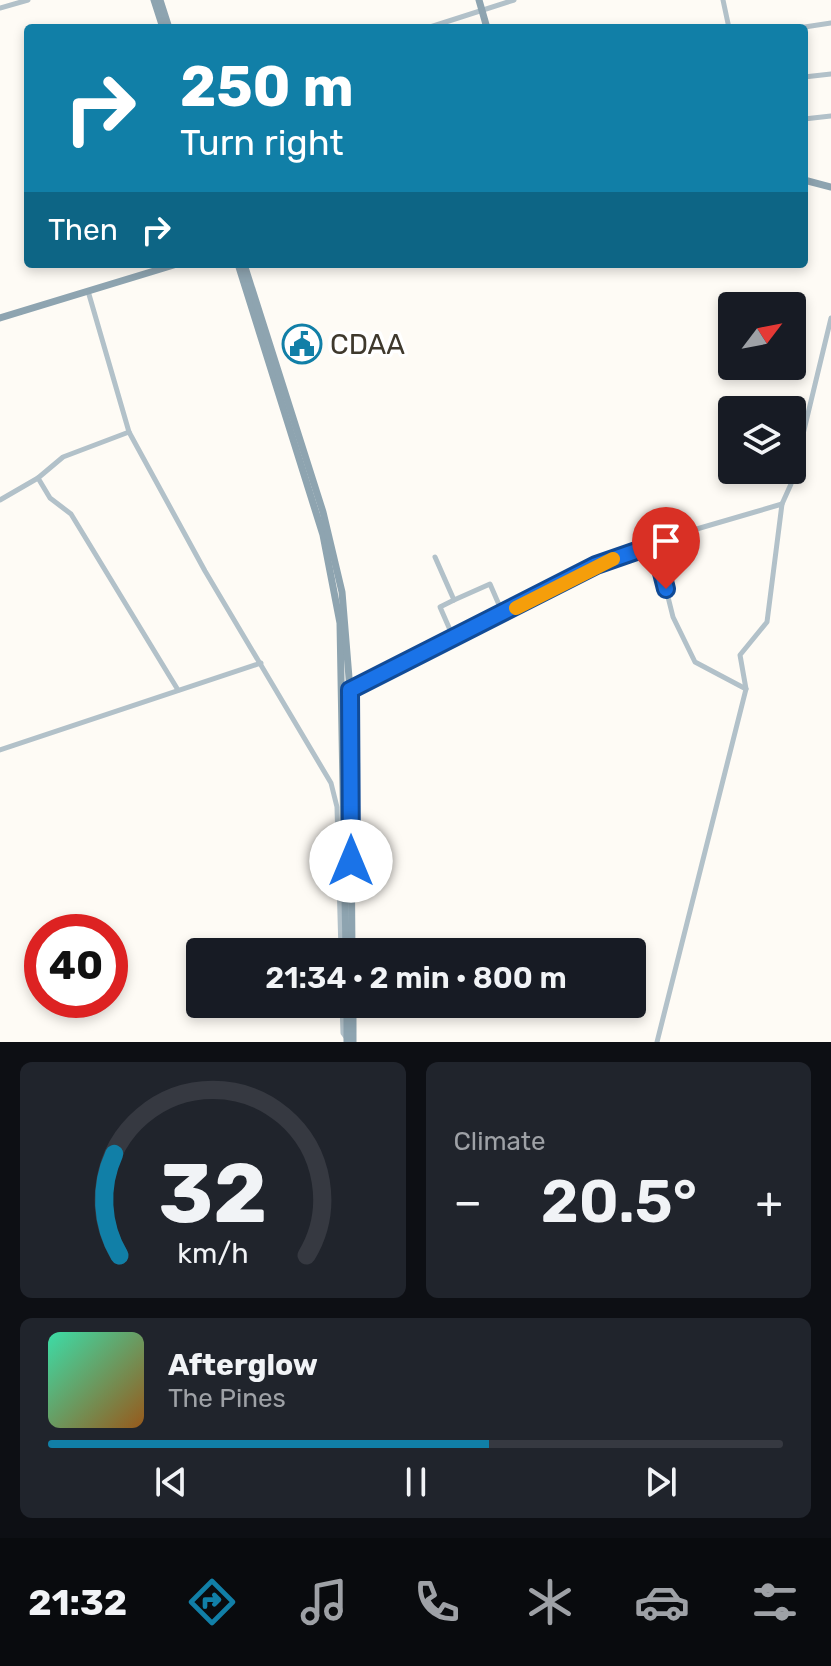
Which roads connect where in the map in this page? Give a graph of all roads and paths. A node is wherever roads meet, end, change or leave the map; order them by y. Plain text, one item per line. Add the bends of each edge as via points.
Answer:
1 (28, 0) edge
2 (154, 0) edge
3 (160, 0) edge
4 (479, 0) edge
5 (514, 0) edge
6 (723, 0) edge
7 (0, 8) edge
8 (482, 10) junction
9 (831, 23) edge
10 (162, 24) edge
11 (168, 24) edge
12 (439, 24) edge
13 (486, 24) edge
14 (728, 24) edge
15 (808, 26) edge
16 (831, 74) edge
17 (808, 77) edge
18 (831, 116) edge
19 (808, 119) edge
20 (808, 181) edge
21 (831, 187) edge
22 (164, 268) edge
23 (239, 268) edge
24 (245, 268) edge
25 (88, 291) junction
26 (0, 318) edge
27 (831, 318) edge
28 (129, 432) junction
29 (38, 478) junction
30 (0, 500) edge
31 (782, 504) junction
32 (645, 548) junction
33 (435, 557) dead end
34 (454, 600) junction
35 (503, 614) junction
36 (454, 639) junction
37 (261, 663) junction
38 (746, 689) junction
39 (178, 690) junction
40 (350, 690) junction
41 (0, 750) edge
42 (345, 938) edge
43 (346, 938) edge
44 (346, 938) edge
45 (348, 1018) edge
46 (350, 1041) edge
47 (657, 1042) edge

1 - 7 street
2 - 10 street
3 - 11 street
4 - 8 street
5 - 8 street
6 - 14 street
8 - 12 street
8 - 13 street
9 - 15 street
16 - 17 street
18 - 19 street
20 - 21 street
22 - 25 street
23 - 43 street via 333,578 343,664
24 - 40 street via 329,533 344,605
25 - 26 street
25 - 28 street
27 - 31 street
28 - 29 street via 63,457
28 - 37 street
29 - 30 street
29 - 39 street via 50,498 71,514
31 - 32 street
31 - 38 street via 767,622 740,655
32 - 35 street via 596,565
32 - 38 street via 659,561 673,617 695,662
33 - 34 street
34 - 35 street via 490,584
34 - 36 street via 440,607
35 - 36 street
36 - 40 street
37 - 39 street
37 - 42 street via 335,794
38 - 47 street
39 - 41 street
40 - 44 street
45 - 46 street

